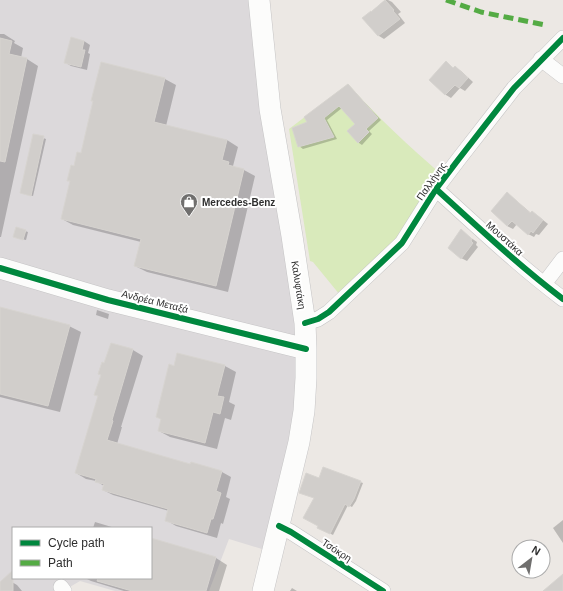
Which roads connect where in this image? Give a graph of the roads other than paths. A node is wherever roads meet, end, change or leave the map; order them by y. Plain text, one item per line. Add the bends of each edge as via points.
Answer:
1 (259, 0) edge
2 (563, 38) edge
3 (541, 59) junction
4 (563, 76) edge
5 (436, 189) junction
6 (563, 260) edge
7 (0, 268) edge
8 (544, 284) junction
9 (563, 299) edge
10 (304, 323) junction
11 (306, 349) junction
12 (279, 526) junction
13 (263, 591) edge
14 (383, 591) edge

1 - 10 main road, Καλυφτάκη via 270,109
2 - 3 street, Παλλήνης
3 - 4 street
3 - 5 street, Παλλήνης via 514,88
5 - 8 street, Μουστάκα via 502,250
5 - 10 street, Παλλήνης via 402,243 329,312
6 - 8 street
7 - 11 main road, Ανδρέα Μεταξά via 108,300
8 - 9 street, Μουστάκα
10 - 11 main road, Καλυφτάκη
11 - 12 main road, Καλυφτάκη via 304,411
12 - 13 main road, Καλυφτάκη
12 - 14 street, Τσόκρη

